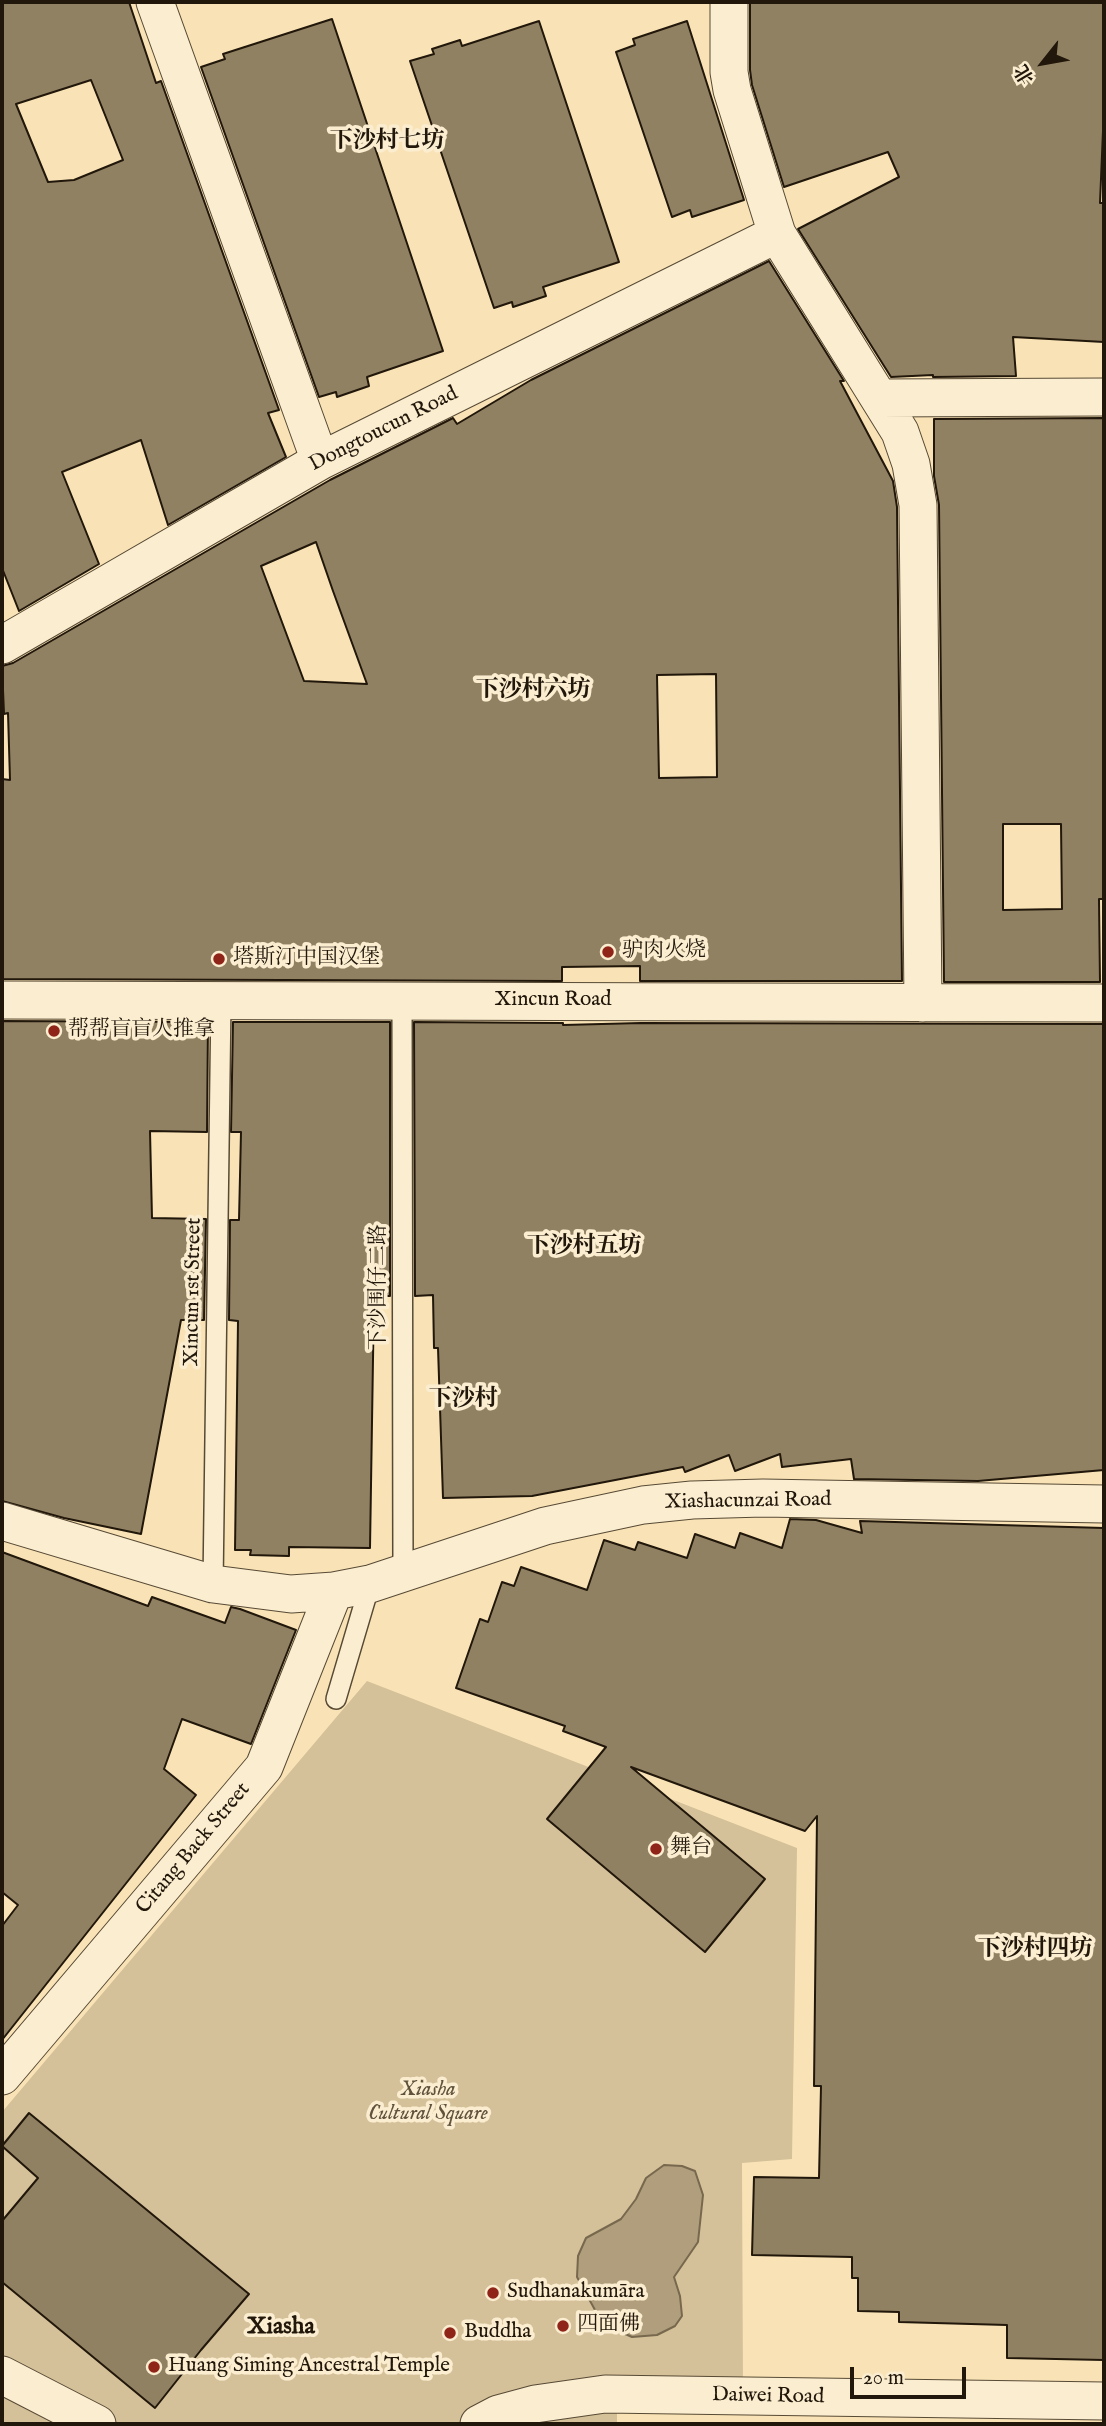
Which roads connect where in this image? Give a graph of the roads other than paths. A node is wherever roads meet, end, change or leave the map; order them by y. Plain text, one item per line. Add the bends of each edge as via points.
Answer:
1 (155, 2) edge
2 (729, 2) edge
3 (777, 234) junction
4 (1104, 397) edge
5 (879, 398) junction
6 (320, 461) junction
7 (2, 645) edge
8 (2, 1000) edge
9 (221, 1001) junction
10 (402, 1001) junction
11 (923, 1003) junction
12 (1104, 1003) edge
13 (1104, 1504) edge
14 (2, 1521) edge
15 (386, 1579) junction
16 (213, 1584) junction
17 (334, 1591) junction
18 (336, 1699) dead end
19 (2, 2076) edge
20 (2, 2375) edge
21 (1104, 2401) edge
22 (97, 2424) edge
23 (479, 2424) edge

1 - 6 street
2 - 3 street via 732,90
3 - 5 street
3 - 6 street, Dongtoucun Road
4 - 5 street
5 - 11 street via 900,432 918,505
6 - 7 street, Dongtoucun Road
8 - 9 street, Xincun Road
9 - 10 street, Xincun Road
9 - 16 lane, Xincun 1st Street
10 - 11 street, Xincun Road
10 - 15 lane, 下沙围仔二路
11 - 12 street, Xincun Road
13 - 15 street, Xiashacunzai Road via 763,1498 643,1505 545,1526
14 - 16 street, Xiashacunzai Road
15 - 17 street, Xiashacunzai Road
15 - 18 lane, 下沙围仔二路
16 - 17 street, Xiashacunzai Road via 291,1594
17 - 19 street, Citang Back Street via 264,1767
20 - 22 street
21 - 23 street, Daiwei Road via 605,2394 535,2404

